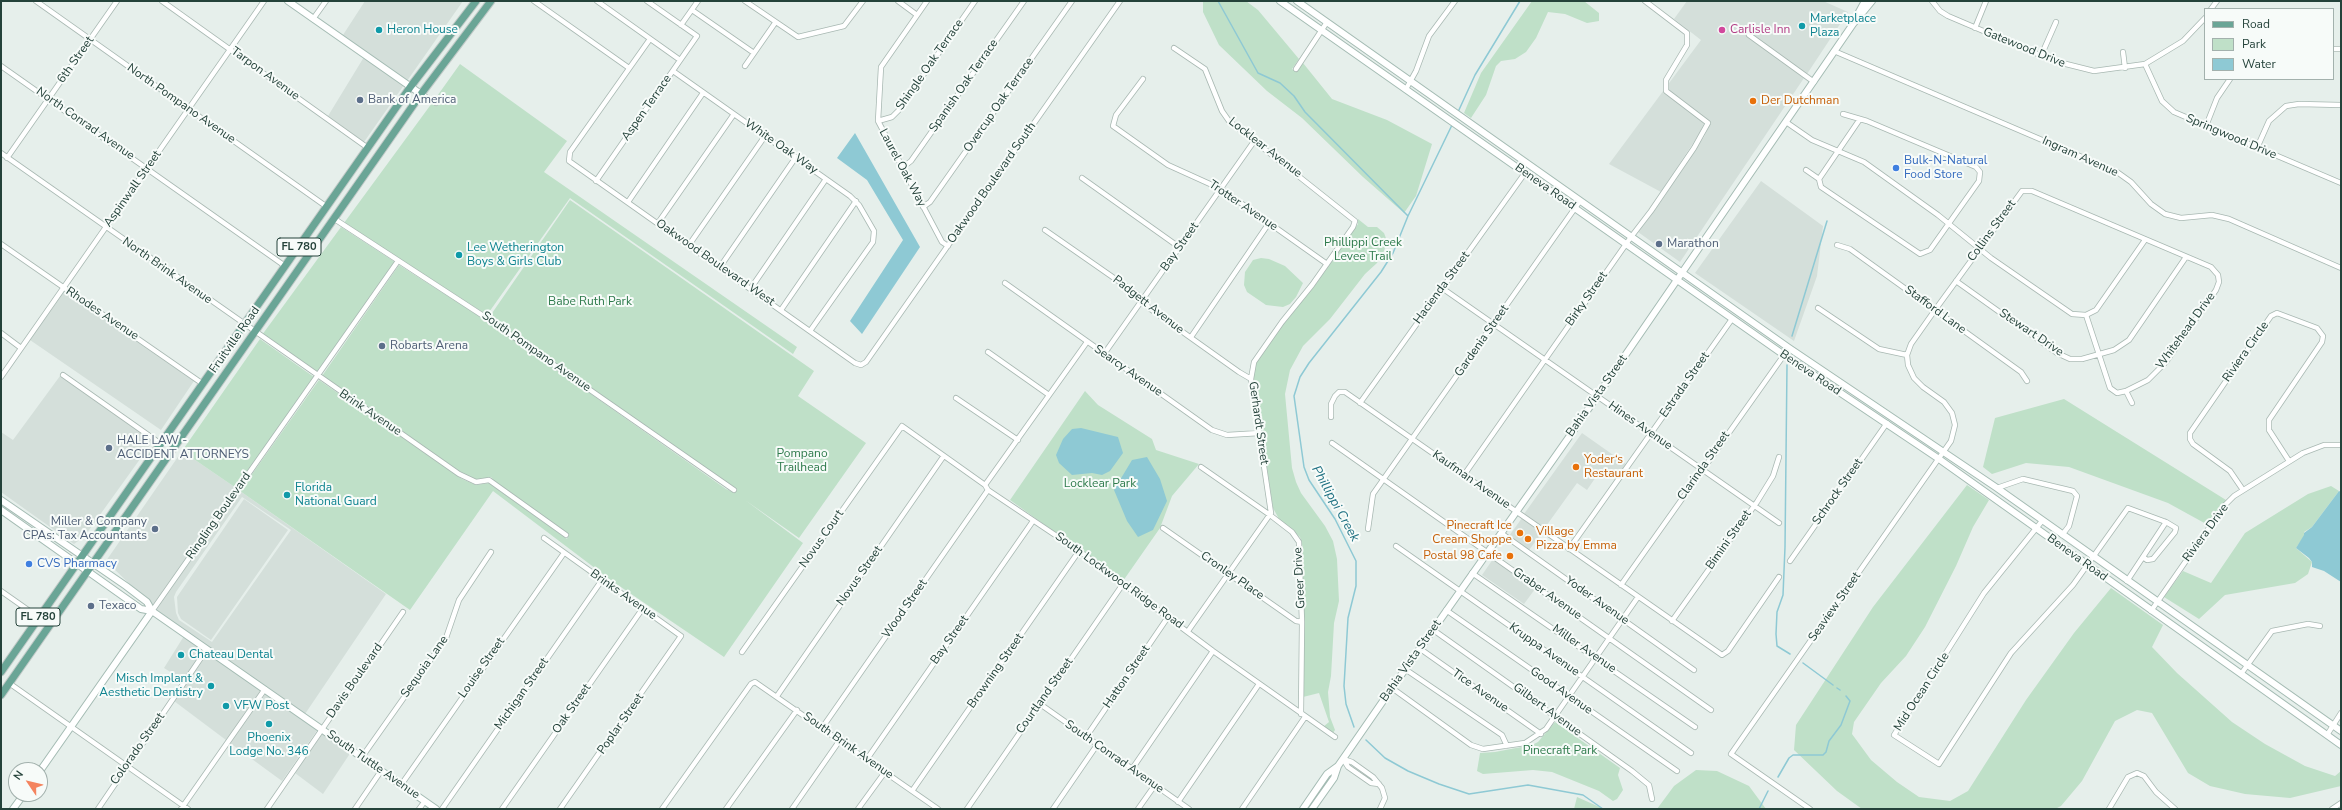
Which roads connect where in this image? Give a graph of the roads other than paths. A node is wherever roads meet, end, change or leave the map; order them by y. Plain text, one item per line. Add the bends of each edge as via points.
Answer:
1 (36, 1) edge
2 (117, 1) edge
3 (162, 1) edge
4 (264, 1) edge
5 (288, 1) edge
6 (326, 1) edge
7 (476, 1) edge
8 (491, 1) edge
9 (534, 1) edge
10 (597, 1) edge
11 (647, 1) edge
12 (698, 1) edge
13 (745, 1) edge
14 (863, 1) edge
15 (898, 1) edge
16 (927, 1) edge
17 (975, 1) edge
18 (1024, 1) edge
19 (1072, 1) edge
20 (1120, 1) edge
21 (1280, 1) edge
22 (1296, 1) edge
23 (1455, 1) edge
24 (1645, 1) edge
25 (1865, 1) edge
26 (1872, 1) edge
27 (1932, 1) edge
28 (1986, 1) edge
29 (692, 10) junction
30 (917, 15) junction
31 (313, 19) junction
32 (2204, 19) edge
33 (1327, 22) junction
34 (2056, 22) dead end
35 (775, 23) junction
36 (1853, 24) junction
37 (681, 25) junction
38 (1975, 28) junction
39 (1321, 30) junction
40 (1749, 35) dead end
41 (90, 39) junction
42 (650, 39) junction
43 (1174, 48) dead end
44 (231, 49) junction
45 (1834, 51) junction
46 (2123, 52) dead end
47 (754, 53) junction
48 (2041, 56) junction
49 (680, 60) junction
50 (2146, 64) junction
51 (1, 66) edge
52 (745, 66) dead end
53 (629, 68) junction
54 (2125, 68) junction
55 (1296, 69) dead end
56 (672, 71) junction
57 (1143, 79) dead end
58 (2229, 80) edge
59 (1411, 82) junction
60 (1814, 82) junction
61 (411, 86) junction
62 (1406, 89) junction
63 (703, 93) junction
64 (421, 94) junction
65 (48, 99) junction
66 (436, 103) dead end
67 (2341, 105) edge
68 (188, 109) junction
69 (734, 114) junction
70 (1843, 114) dead end
71 (1860, 119) junction
72 (878, 121) junction
73 (1786, 122) junction
74 (2206, 126) junction
75 (765, 136) junction
76 (1255, 140) junction
77 (368, 148) junction
78 (2257, 148) junction
79 (1838, 150) junction
80 (1, 153) edge
81 (796, 157) junction
82 (7, 158) junction
83 (148, 168) junction
84 (902, 168) junction
85 (1806, 170) dead end
86 (1525, 173) junction
87 (1082, 178) dead end
88 (826, 179) junction
89 (1819, 179) junction
90 (596, 181) junction
91 (2341, 183) edge
92 (1220, 189) junction
93 (856, 201) junction
94 (1580, 201) junction
95 (628, 202) junction
96 (326, 207) junction
97 (923, 207) junction
98 (1575, 208) junction
99 (333, 218) junction
100 (1355, 221) joint
101 (658, 223) junction
102 (1269, 223) junction
103 (1949, 223) junction
104 (106, 228) junction
105 (1045, 230) dead end
106 (1631, 237) junction
107 (2146, 240) junction
108 (1, 244) edge
109 (1626, 244) junction
110 (689, 245) junction
111 (1837, 245) dead end
112 (948, 246) junction
113 (1179, 247) junction
114 (1979, 248) junction
115 (2186, 257) junction
116 (398, 261) junction
117 (1327, 264) junction
118 (285, 266) junction
119 (720, 266) junction
120 (2341, 268) edge
121 (1683, 272) junction
122 (2219, 279) joint
123 (1678, 280) junction
124 (1956, 280) junction
125 (1005, 284) dead end
126 (63, 288) junction
127 (751, 288) junction
128 (1442, 288) junction
129 (1142, 300) junction
130 (1818, 308) dead end
131 (781, 310) junction
132 (1935, 310) junction
133 (2086, 315) junction
134 (1732, 319) junction
135 (1494, 324) junction
136 (244, 326) junction
137 (810, 331) junction
138 (1, 333) edge
139 (254, 333) junction
140 (1191, 337) junction
141 (1086, 342) junction
142 (21, 348) junction
143 (1788, 348) junction
144 (988, 352) dead end
145 (1104, 354) junction
146 (1784, 355) junction
147 (1907, 355) junction
148 (2099, 355) junction
149 (1545, 360) junction
150 (863, 364) joint
151 (63, 375) dead end
152 (1, 377) edge
153 (318, 377) junction
154 (1252, 379) junction
155 (2027, 381) dead end
156 (203, 384) junction
157 (2126, 391) junction
158 (1049, 395) junction
159 (1597, 396) junction
160 (956, 398) dead end
161 (1360, 403) junction
162 (2132, 403) dead end
163 (1892, 416) junction
164 (1331, 417) dead end
165 (1886, 423) junction
166 (902, 426) joint
167 (1260, 433) junction
168 (1651, 433) junction
169 (1018, 440) junction
170 (1412, 440) junction
171 (1332, 443) dead end
172 (161, 444) junction
173 (2341, 445) edge
174 (1944, 452) junction
175 (943, 457) junction
176 (1779, 457) dead end
177 (1939, 459) junction
178 (2290, 461) junction
179 (1201, 467) dead end
180 (1702, 470) junction
181 (1464, 475) junction
182 (1382, 480) junction
183 (987, 488) junction
184 (1997, 488) junction
185 (734, 490) dead end
186 (2243, 490) junction
187 (1, 500) edge
188 (1754, 506) junction
189 (1, 510) edge
190 (1516, 511) junction
191 (1270, 515) junction
192 (1033, 521) junction
193 (2042, 521) junction
194 (2166, 522) junction
195 (1779, 523) dead end
196 (1163, 528) dead end
197 (1368, 529) dead end
198 (2036, 529) junction
199 (1500, 533) junction
200 (566, 535) dead end
201 (2062, 535) junction
202 (544, 538) dead end
203 (1396, 546) dead end
204 (1569, 549) junction
205 (1079, 551) junction
206 (491, 552) dead end
207 (564, 552) junction
208 (1487, 552) junction
209 (81, 555) junction
210 (2093, 557) junction
211 (2143, 557) junction
212 (1790, 561) dead end
213 (76, 562) junction
214 (92, 562) junction
215 (2087, 565) junction
216 (87, 570) junction
217 (1472, 573) junction
218 (1228, 574) junction
219 (1779, 577) dead end
220 (602, 580) junction
221 (2126, 581) junction
222 (1123, 584) junction
223 (1621, 585) junction
224 (1, 591) edge
225 (1460, 591) junction
226 (1638, 597) junction
227 (2158, 601) junction
228 (642, 608) junction
229 (1446, 610) junction
230 (152, 611) junction
231 (2151, 611) junction
232 (403, 612) dead end
233 (1168, 616) junction
234 (38, 617) junction
235 (1623, 619) junction
236 (1672, 621) junction
237 (1302, 622) junction
238 (2320, 626) dead end
239 (1432, 629) junction
240 (1188, 632) junction
241 (680, 638) joint
242 (1609, 638) junction
243 (1419, 648) junction
244 (207, 649) junction
245 (1213, 651) junction
246 (742, 652) dead end
247 (1596, 658) junction
248 (2248, 665) junction
249 (1405, 669) junction
250 (1694, 670) dead end
251 (1, 672) edge
252 (2241, 674) junction
253 (1583, 677) junction
254 (9, 683) junction
255 (1259, 684) junction
256 (1392, 688) junction
257 (265, 689) junction
258 (1, 694) edge
259 (777, 696) junction
260 (1569, 696) junction
261 (1040, 704) junction
262 (797, 710) junction
263 (1711, 710) dead end
264 (2341, 713) edge
265 (1303, 715) junction
266 (1555, 716) junction
267 (2334, 726) junction
268 (71, 727) junction
269 (822, 728) junction
270 (1695, 728) dead end
271 (322, 729) junction
272 (2341, 731) edge
273 (1540, 734) junction
274 (2327, 735) junction
275 (1086, 736) junction
276 (1335, 737) dead end
277 (840, 740) junction
278 (1097, 745) junction
279 (2341, 745) edge
280 (1508, 746) junction
281 (1691, 753) dead end
282 (362, 757) junction
283 (1343, 759) junction
284 (867, 760) junction
285 (46, 762) edge
286 (126, 766) junction
287 (1338, 766) junction
288 (1132, 769) junction
289 (381, 771) junction
290 (1677, 771) dead end
291 (885, 772) junction
292 (401, 785) junction
293 (1154, 785) junction
294 (912, 791) junction
295 (1652, 799) dead end
296 (425, 801) junction
297 (1178, 802) junction
298 (930, 803) junction
299 (2341, 803) edge
300 (182, 807) edge
301 (98, 809) edge
302 (188, 809) edge
303 (267, 809) edge
304 (355, 809) edge
305 (419, 809) edge
306 (436, 809) edge
307 (442, 809) edge
308 (502, 809) edge
309 (560, 809) edge
310 (662, 809) edge
311 (726, 809) edge
312 (792, 809) edge
313 (858, 809) edge
314 (926, 809) edge
315 (938, 809) edge
316 (967, 809) edge
317 (1053, 809) edge
318 (1138, 809) edge
319 (1189, 809) edge
320 (1242, 809) edge
321 (1303, 809) edge
322 (1312, 809) edge
323 (1380, 809) edge
324 (1810, 809) edge
325 (2109, 809) edge
326 (2174, 809) edge
327 (2332, 809) edge

1 - 41 street, North Pompano Avenue
2 - 41 street, 6th Street
3 - 44 street, Tarpon Avenue
4 - 44 street, Aspinwall Street
5 - 31 main road
6 - 31 street
7 - 61 main road, Fruitville Road / FL 780
8 - 64 main road, Fruitville Road / FL 780
9 - 53 street
10 - 42 street
11 - 37 street
12 - 29 street
13 - 35 street
14 - 35 street via 848,22 840,28 798,37
15 - 30 street
16 - 30 street, Laurel Oak Way
17 - 72 street, Shingle Oak Terrace via 896,114
18 - 84 street, Spanish Oak Terrace via 911,160
19 - 97 street, Overcup Oak Terrace via 930,202
20 - 112 street, Oakwood Boulevard South
21 - 39 main road, Beneva Road
22 - 33 main road, Beneva Road
23 - 59 street via 1429,36
24 - 106 street, Birky Street via 1682,27 1688,37 1685,49 1666,80 1665,87 1669,94 1708,123 1658,201
25 - 36 main road, Bahia Vista Street
26 - 36 main road, Bahia Vista Street
27 - 38 street, Gatewood Drive via 1943,14
28 - 38 street
29 - 37 street
29 - 47 street
30 - 72 street, Laurel Oak Way via 881,67
31 - 61 main road
32 - 50 street, Gatewood Drive via 2183,41
33 - 39 street
33 - 59 main road, Beneva Road
34 - 48 street
35 - 47 street
36 - 45 main road, Bahia Vista Street
37 - 49 street, Aspen Terrace via 697,36
38 - 48 street, Gatewood Drive
39 - 55 street
39 - 62 main road, Beneva Road
40 - 60 street
41 - 65 street, 6th Street
41 - 68 street, North Pompano Avenue
42 - 49 street
42 - 53 street
43 - 76 street, Locklear Avenue via 1205,69 1226,118
44 - 68 street, Aspinwall Street
44 - 77 street, Tarpon Avenue
45 - 60 main road, Bahia Vista Street
45 - 120 street, Ingram Avenue via 2117,172 2165,214 2181,218 2212,215 2229,219
46 - 54 street
47 - 52 street
48 - 54 street, Gatewood Drive via 2085,70
49 - 56 street, Aspen Terrace
50 - 54 street, Gatewood Drive
50 - 74 street, Springwood Drive via 2165,105 2174,112
51 - 65 street, North Conrad Avenue
53 - 90 street, Oakwood Boulevard West via 570,152 568,159 572,164
56 - 63 street, White Oak Way
56 - 90 street, Aspen Terrace
57 - 92 street, Trotter Avenue via 1114,118 1113,124 1168,165
58 - 74 street via 2217,98
59 - 62 street
59 - 94 main road, Beneva Road
60 - 73 main road, Bahia Vista Street
61 - 64 main road
61 - 77 main road, Fruitville Road / FL 780
62 - 86 main road, Beneva Road
63 - 69 street, White Oak Way
63 - 95 street
64 - 66 street
64 - 99 main road, Fruitville Road / FL 780
65 - 82 street, 6th Street
65 - 83 street, North Conrad Avenue
67 - 78 street via 2286,106 2268,121
68 - 83 street, Aspinwall Street
68 - 96 street, North Pompano Avenue
69 - 75 street, White Oak Way
69 - 101 street
70 - 71 street
71 - 79 street
71 - 103 street via 1979,170 1979,181
72 - 84 street, Laurel Oak Way
73 - 79 street via 1812,140
73 - 121 main road, Bahia Vista Street
74 - 78 street, Springwood Drive
75 - 81 street, White Oak Way
75 - 110 street
76 - 92 street, Bay Street
76 - 100 street, Locklear Avenue
77 - 96 main road, Fruitville Road / FL 780
78 - 91 street, Springwood Drive
79 - 89 street
79 - 103 street via 1864,162
80 - 82 street, North Brink Avenue
81 - 88 street, White Oak Way
81 - 119 street
82 - 104 street, North Brink Avenue
83 - 104 street, Aspinwall Street
83 - 118 street, North Conrad Avenue
84 - 97 street, Laurel Oak Way
85 - 89 street
86 - 98 main road, Beneva Road
86 - 128 street, Hacienda Street
87 - 113 street
88 - 93 street, White Oak Way
88 - 127 street
89 - 103 street via 1821,186 1917,253 1927,252
90 - 95 street, Oakwood Boulevard West
92 - 102 street, Trotter Avenue
92 - 113 street, Bay Street
93 - 131 street
93 - 137 street, White Oak Way via 875,236 873,242
94 - 98 street, Gardenia Street
94 - 106 main road, Beneva Road
95 - 101 street, Oakwood Boulevard West
96 - 118 main road, Fruitville Road / FL 780
97 - 112 street, Laurel Oak Way via 942,242
98 - 109 main road, Beneva Road
98 - 135 street, Gardenia Street
99 - 116 street, South Pompano Avenue
99 - 139 main road, Fruitville Road / FL 780
100 - 117 street, Gerhardt Street
101 - 110 street, Oakwood Boulevard West
102 - 117 street, Trotter Avenue
102 - 140 street
103 - 114 street
104 - 126 street, Aspinwall Street
104 - 136 street, North Brink Avenue
105 - 129 street, Padgett Avenue
106 - 109 street, Birky Street
106 - 121 main road, Beneva Road
107 - 114 street, Collins Street via 2025,190 2019,193
107 - 115 street, Collins Street
107 - 133 street via 2100,305
108 - 126 street, Rhodes Avenue
109 - 123 main road, Beneva Road
109 - 149 street, Birky Street
110 - 119 street, Oakwood Boulevard West
111 - 132 street, Stafford Lane via 1850,249
112 - 150 street, Oakwood Boulevard South
113 - 129 street, Bay Street
114 - 124 street, Collins Street
114 - 133 street via 2066,311
115 - 122 street, Collins Street via 2211,267
115 - 148 street, Stewart Drive via 2129,340 2114,350
116 - 153 street, Ringling Boulevard
116 - 185 street, South Pompano Avenue via 488,319
117 - 154 street, Gerhardt Street via 1258,355 1253,366
118 - 136 main road, Fruitville Road / FL 780
119 - 127 street, Oakwood Boulevard West
121 - 123 main road, Bahia Vista Street
121 - 143 main road, Beneva Road
122 - 157 street, Whitehead Drive via 2216,290 2166,362 2148,380
123 - 134 main road, Beneva Road
123 - 159 main road, Bahia Vista Street
124 - 132 street, Collins Street
124 - 148 street, Stewart Drive via 2061,356 2076,360
125 - 141 street, Searcy Avenue
126 - 142 street, Aspinwall Street
126 - 156 street, Rhodes Avenue
127 - 131 street, Oakwood Boulevard West
128 - 135 street, Hines Avenue
128 - 161 street, Hacienda Street
129 - 140 street, Padgett Avenue via 1149,308
129 - 145 street, Bay Street
130 - 147 street via 1879,349
131 - 137 street, Oakwood Boulevard West
132 - 147 street, Collins Street via 1911,344
132 - 155 street, Stafford Lane via 2021,372
133 - 148 street
134 - 146 main road, Beneva Road
134 - 168 street, Estrada Street
135 - 149 street, Hines Avenue
135 - 170 street, Gardenia Street
136 - 139 street, North Brink Avenue
136 - 156 main road, Fruitville Road / FL 780
137 - 150 street, Oakwood Boulevard West via 855,363
138 - 142 street
139 - 153 street, Brink Avenue
139 - 214 main road, Fruitville Road / FL 780
140 - 154 street, Padgett Avenue
141 - 145 street, Searcy Avenue
141 - 158 street, Wood Street
142 - 152 street, Aspinwall Street
143 - 146 street, Clarinda Street
143 - 163 main road, Beneva Road
144 - 158 street
145 - 167 street, Searcy Avenue via 1215,431 1230,435
146 - 165 main road, Beneva Road
146 - 180 street, Clarinda Street
147 - 174 street via 1914,378 1944,402 1953,416 1953,435
148 - 157 street via 2110,388 2117,393
149 - 159 street, Hines Avenue
149 - 181 street, Birky Street
151 - 172 street
153 - 200 street, Brink Avenue via 464,477 476,482 489,480
153 - 230 street, Ringling Boulevard
154 - 167 street, Gerhardt Street
156 - 172 main road, Fruitville Road / FL 780
157 - 162 street
158 - 169 street, Wood Street
159 - 168 street, Hines Avenue
159 - 190 main road, Bahia Vista Street
160 - 169 street
161 - 164 street, Kaufman Avenue via 1345,392 1339,392 1332,404
161 - 170 street, Kaufman Avenue
163 - 165 main road
163 - 174 main road, Beneva Road
165 - 177 main road, Beneva Road
165 - 212 street, Schrock Street
166 - 175 street, South Lockwood Ridge Road
166 - 246 street, Novus Court
167 - 191 street, Gerhardt Street
168 - 180 street, Hines Avenue
168 - 204 street, Estrada Street
169 - 183 street, Wood Street
170 - 181 street, Kaufman Avenue
170 - 182 street, Gardenia Street
171 - 182 street, Graber Avenue
172 - 209 main road, Fruitville Road / FL 780
173 - 178 street, Riviera Drive via 2324,445
174 - 177 street, Seaview Street
174 - 184 main road, Beneva Road
175 - 183 street, South Lockwood Ridge Road
175 - 259 street, Novus Street
176 - 188 street, Bimini Street via 1774,476
177 - 198 main road, Beneva Road
177 - 324 street, Seaview Street via 1731,754
178 - 186 street, Riviera Drive
178 - 186 street, Riviera Circle via 2269,430 2269,420 2322,342 2323,336 2317,328 2277,313 2271,316 2190,433 2193,444 2230,471
179 - 191 street, Greer Drive
180 - 188 street, Hines Avenue
180 - 223 street, Clarinda Street
181 - 190 street, Kaufman Avenue
182 - 197 street via 1370,500
182 - 208 street, Graber Avenue
183 - 192 street, South Lockwood Ridge Road
183 - 269 street, Wood Street
184 - 193 main road, Beneva Road
184 - 201 street via 2023,479 2073,491 2077,496 2069,526
186 - 227 street, Riviera Drive via 2225,505
187 - 209 main road
188 - 195 street, Hines Avenue
188 - 236 street, Bimini Street
189 - 213 main road
190 - 199 main road, Bahia Vista Street
190 - 204 street, Kaufman Avenue
191 - 218 street
191 - 237 street, Greer Drive via 1292,532 1299,542
192 - 205 street, South Lockwood Ridge Road
192 - 284 street, Bay Street
193 - 198 street, Mid Ocean Circle
193 - 201 main road, Beneva Road
194 - 210 street via 2128,508
194 - 211 street
194 - 211 street via 2176,528 2175,532 2154,559 2147,560
196 - 218 street, Cronley Place
198 - 215 main road, Beneva Road
198 - 215 street, Mid Ocean Circle via 1984,593 1894,735 1939,764 2012,653 2062,598
199 - 208 main road, Bahia Vista Street
199 - 235 street, Yoder Avenue
201 - 210 main road, Beneva Road
202 - 207 street
203 - 225 street, Kruppa Avenue
204 - 223 street, Kaufman Avenue
205 - 222 street, South Lockwood Ridge Road
205 - 294 street, Browning Street
206 - 282 street, Sequoia Lane via 459,600 446,638
207 - 220 street, Brinks Avenue
207 - 292 street, Louise Street
208 - 217 main road, Bahia Vista Street
208 - 242 street, Graber Avenue
209 - 213 main road, Fruitville Road / FL 780
209 - 214 main road
210 - 215 street
210 - 221 main road, Beneva Road
211 - 221 street
213 - 216 main road
213 - 234 main road, Fruitville Road / FL 780
214 - 216 main road, Fruitville Road / FL 780
214 - 230 main road via 147,602
215 - 231 main road, Beneva Road
216 - 230 main road via 141,609
216 - 254 main road, Fruitville Road / FL 780
217 - 225 main road, Bahia Vista Street
217 - 247 street, Miller Avenue
218 - 237 street, Cronley Place via 1296,621
218 - 240 street
219 - 236 street, Kaufman Avenue via 1724,655
220 - 228 street, Brinks Avenue
220 - 307 street, Michigan Street
221 - 227 main road, Beneva Road
222 - 233 street, South Lockwood Ridge Road
222 - 261 street, Courtland Street
223 - 226 street, Kaufman Avenue
224 - 234 street
225 - 229 main road, Bahia Vista Street
225 - 253 street, Kruppa Avenue
226 - 235 street
226 - 236 street, Kaufman Avenue
227 - 231 street, Riviera Drive
227 - 248 main road, Beneva Road
228 - 241 street, Brinks Avenue via 678,633
228 - 308 street, Oak Street
229 - 239 main road, Bahia Vista Street
229 - 260 street, Good Avenue
230 - 244 main road, South Tuttle Avenue
230 - 268 main road, Ringling Boulevard
231 - 252 main road, Beneva Road
232 - 271 street, Davis Boulevard
233 - 240 street, South Lockwood Ridge Road
233 - 275 street, Hatton Street
234 - 251 main road, Fruitville Road / FL 780
235 - 242 street
235 - 250 street, Yoder Avenue
237 - 265 street, Greer Drive
238 - 248 street via 2308,624 2276,629 2270,633
239 - 243 main road, Bahia Vista Street
239 - 266 street, Gilbert Avenue
240 - 245 street, South Lockwood Ridge Road
241 - 309 street, Poplar Street
242 - 247 street
242 - 263 street, Graber Avenue
243 - 249 main road, Bahia Vista Street
243 - 273 street, Tice Avenue
244 - 257 main road, South Tuttle Avenue
244 - 286 street, Colorado Street
245 - 255 street, South Lockwood Ridge Road
245 - 288 street
247 - 253 street
247 - 270 street, Miller Avenue
248 - 252 street
248 - 267 main road, Beneva Road
249 - 256 main road, Bahia Vista Street
249 - 280 street via 1502,735
252 - 274 main road, Beneva Road
253 - 260 street
253 - 281 street, Kruppa Avenue
254 - 258 main road, Fruitville Road / FL 780
254 - 268 street
255 - 265 street, South Lockwood Ridge Road
255 - 297 street
256 - 280 street via 1468,743 1482,748
256 - 283 main road, Bahia Vista Street
257 - 271 main road, South Tuttle Avenue
257 - 300 street
259 - 262 street, South Brink Avenue
259 - 310 street, South Brink Avenue via 758,683 750,684
260 - 266 street
260 - 290 street, Good Avenue
261 - 275 street, South Conrad Avenue
261 - 316 street, Courtland Street
262 - 269 street, South Brink Avenue
262 - 311 street
264 - 267 street
265 - 276 street, South Lockwood Ridge Road
265 - 320 street
266 - 273 street
266 - 295 street, Gilbert Avenue via 1649,785
267 - 272 main road, Beneva Road
267 - 274 street
268 - 285 main road, Ringling Boulevard
268 - 286 street
269 - 277 street, South Brink Avenue
271 - 282 main road, South Tuttle Avenue
271 - 303 street, Davis Boulevard
273 - 280 street via 1525,743
274 - 279 main road, Beneva Road
275 - 278 street, South Conrad Avenue
277 - 284 street, South Brink Avenue
277 - 312 street
278 - 288 street, South Conrad Avenue
278 - 317 street
282 - 289 main road, South Tuttle Avenue
283 - 287 main road, Bahia Vista Street
283 - 323 street via 1363,770 1379,784 1385,795
284 - 291 street, South Brink Avenue
286 - 300 street
286 - 301 street, Colorado Street
287 - 321 main road, Bahia Vista Street via 1327,774
287 - 322 main road, Bahia Vista Street via 1334,778
288 - 293 street, South Conrad Avenue
289 - 292 main road, South Tuttle Avenue
289 - 304 street
291 - 294 street, South Brink Avenue
291 - 313 street
292 - 296 main road, South Tuttle Avenue
293 - 297 street, South Conrad Avenue
293 - 318 street
294 - 298 street, South Brink Avenue
296 - 305 street
296 - 306 main road, South Tuttle Avenue
297 - 319 street, South Conrad Avenue
298 - 314 street
298 - 315 street, South Brink Avenue
299 - 327 street
300 - 302 street
325 - 326 street via 2128,777 2137,773 2144,776

